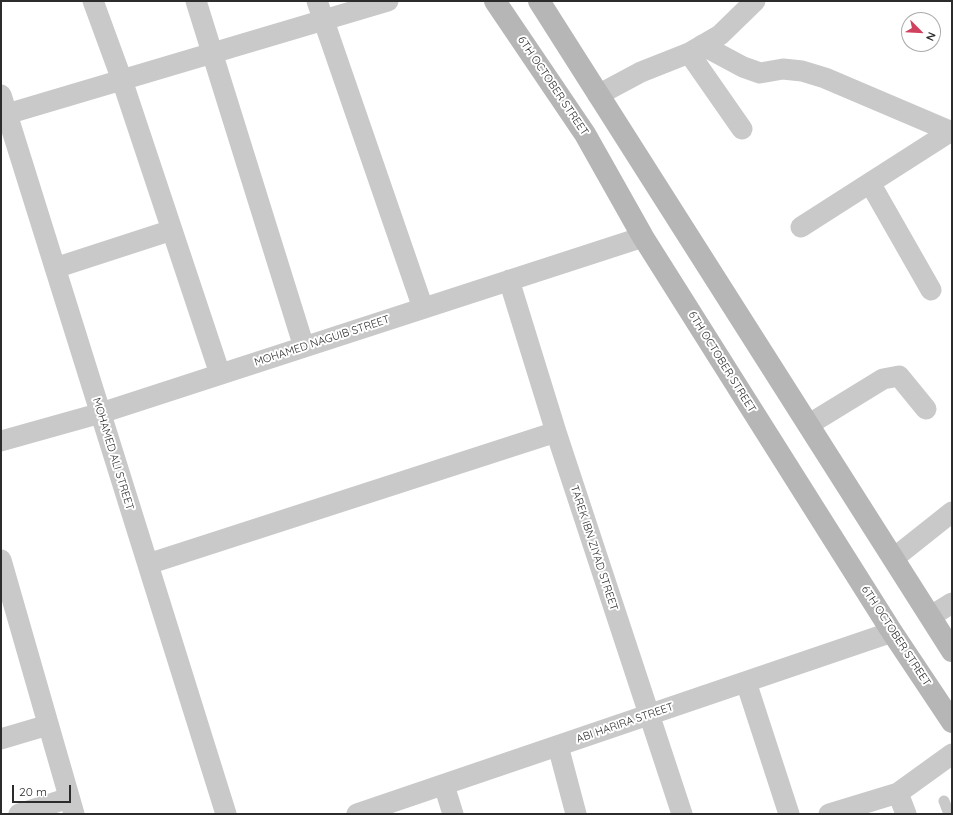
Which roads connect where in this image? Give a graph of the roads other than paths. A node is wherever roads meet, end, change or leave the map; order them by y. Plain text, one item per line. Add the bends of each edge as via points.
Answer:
1 (93, 1) edge
2 (196, 1) edge
3 (388, 1) edge
4 (495, 1) edge
5 (539, 1) edge
6 (755, 1) edge
7 (320, 11) edge
8 (695, 49) junction
9 (212, 53) junction
10 (122, 80) junction
11 (598, 95) junction
12 (4, 105) edge
13 (742, 129) dead end
14 (952, 131) edge
15 (870, 183) junction
16 (801, 227) dead end
17 (172, 230) junction
18 (643, 237) junction
19 (55, 268) junction
20 (509, 280) junction
21 (930, 290) dead end
22 (423, 308) junction
23 (304, 347) junction
24 (220, 374) junction
25 (926, 409) dead end
26 (100, 413) junction
27 (808, 424) junction
28 (556, 432) junction
29 (1, 441) edge
30 (952, 512) edge
31 (894, 558) junction
32 (148, 564) junction
33 (2, 570) edge
34 (952, 603) edge
35 (931, 616) junction
36 (892, 632) junction
37 (952, 651) edge
38 (746, 682) junction
39 (650, 715) junction
40 (952, 722) edge
41 (48, 725) junction
42 (1, 739) edge
43 (558, 746) junction
44 (952, 754) edge
45 (444, 785) junction
46 (898, 793) junction
47 (944, 801) dead end
48 (71, 806) edge
49 (19, 814) edge
50 (226, 814) edge
51 (357, 814) edge
52 (453, 814) edge
53 (576, 814) edge
54 (682, 814) edge
55 (790, 814) edge
56 (829, 814) edge
57 (906, 814) edge
58 (949, 814) edge

1 - 10 street
2 - 9 street
3 - 7 street
4 - 18 street, 6TH OCTOBER STREET via 585,134
5 - 11 street
6 - 8 street via 720,34
7 - 9 street
7 - 22 street
8 - 11 street via 641,72
8 - 13 street
8 - 14 street via 760,72 783,69 802,71 825,78
9 - 10 street
9 - 23 street
10 - 12 street
10 - 17 street
11 - 27 street
12 - 19 street, MOHAMED ALI STREET
14 - 15 street
15 - 16 street
15 - 21 street
17 - 19 street
17 - 24 street
18 - 20 street, MOHAMED NAGUIB STREET
18 - 36 street, 6TH OCTOBER STREET
19 - 26 street, MOHAMED ALI STREET
20 - 22 street, MOHAMED NAGUIB STREET
20 - 28 street, TAREK IBN ZIYAD STREET
22 - 23 street, MOHAMED NAGUIB STREET
23 - 24 street, MOHAMED NAGUIB STREET
24 - 26 street, MOHAMED NAGUIB STREET
25 - 27 street via 900,376 883,379
26 - 29 street, MOHAMED NAGUIB STREET
26 - 32 street, MOHAMED ALI STREET
27 - 31 street
28 - 32 street
28 - 39 street, TAREK IBN ZIYAD STREET
30 - 31 street
31 - 35 street
32 - 50 street, MOHAMED ALI STREET
33 - 41 street
34 - 35 street
35 - 37 street
36 - 38 street, ABI HARIRA STREET
36 - 40 street, 6TH OCTOBER STREET
38 - 39 street, ABI HARIRA STREET
38 - 55 street
39 - 43 street, ABI HARIRA STREET
39 - 54 street, TAREK IBN ZIYAD STREET
41 - 42 street
41 - 48 street
43 - 45 street, ABI HARIRA STREET
43 - 53 street
44 - 46 street
45 - 51 street, ABI HARIRA STREET
45 - 52 street
46 - 56 street
46 - 57 street
47 - 58 lane
48 - 49 street

